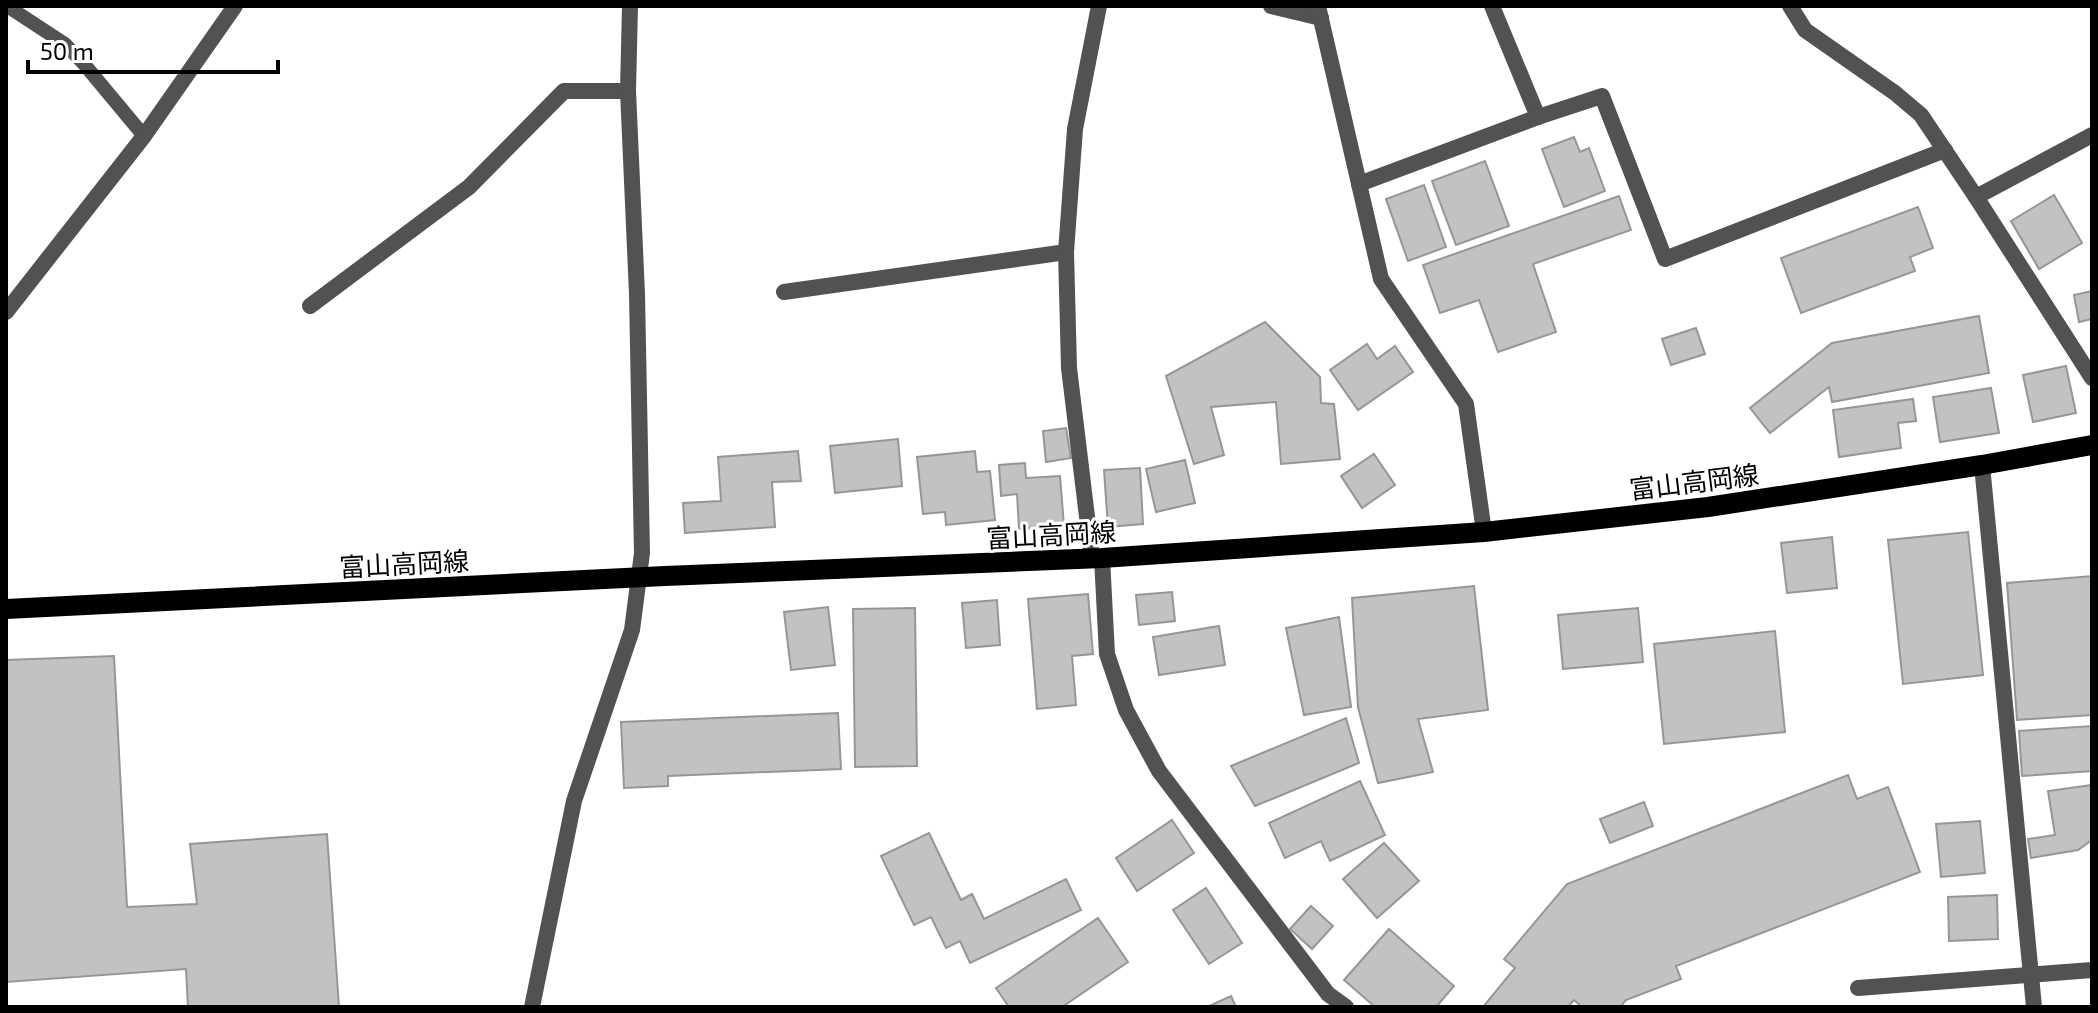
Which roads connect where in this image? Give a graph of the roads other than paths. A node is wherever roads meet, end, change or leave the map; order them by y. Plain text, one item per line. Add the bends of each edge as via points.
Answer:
1 (7, 6) edge
2 (235, 6) edge
3 (630, 6) edge
4 (1099, 6) edge
5 (1271, 6) edge
6 (1492, 6) edge
7 (1790, 6) edge
8 (1319, 12) edge
9 (628, 91) junction
10 (1538, 117) junction
11 (2092, 135) edge
12 (144, 136) junction
13 (1945, 150) junction
14 (1359, 184) junction
15 (1976, 197) junction
16 (1066, 252) junction
17 (784, 292) dead end
18 (310, 306) dead end
19 (6, 312) edge
20 (2092, 378) edge
21 (2092, 445) edge
22 (1982, 465) junction
23 (1484, 532) junction
24 (1097, 558) junction
25 (638, 579) junction
26 (6, 609) edge
27 (2092, 970) edge
28 (2031, 976) junction
29 (1858, 988) dead end
30 (1343, 1006) edge
31 (532, 1007) edge
32 (2034, 1007) edge

1 - 12 lane via 65,44
2 - 12 street
3 - 9 street
4 - 16 street via 1075,129
5 - 8 street
6 - 10 street
7 - 13 street via 1805,30 1921,115
8 - 14 street
9 - 18 street via 564,91 469,187
9 - 25 street via 637,294 642,553
10 - 13 street via 1602,96 1665,259
10 - 14 street
11 - 15 street
12 - 19 street
13 - 15 street
14 - 23 street via 1381,279 1466,404
15 - 20 street
16 - 17 street
16 - 24 street via 1069,368
21 - 22 main road, 富山高岡線
22 - 23 main road, 富山高岡線 via 1708,507
22 - 28 street
23 - 24 main road, 富山高岡線
24 - 25 main road, 富山高岡線
24 - 30 street via 1107,654 1126,710 1159,771 1328,994
25 - 26 main road, 富山高岡線
25 - 31 street via 632,630 574,801
27 - 28 street
28 - 29 street
28 - 32 street

